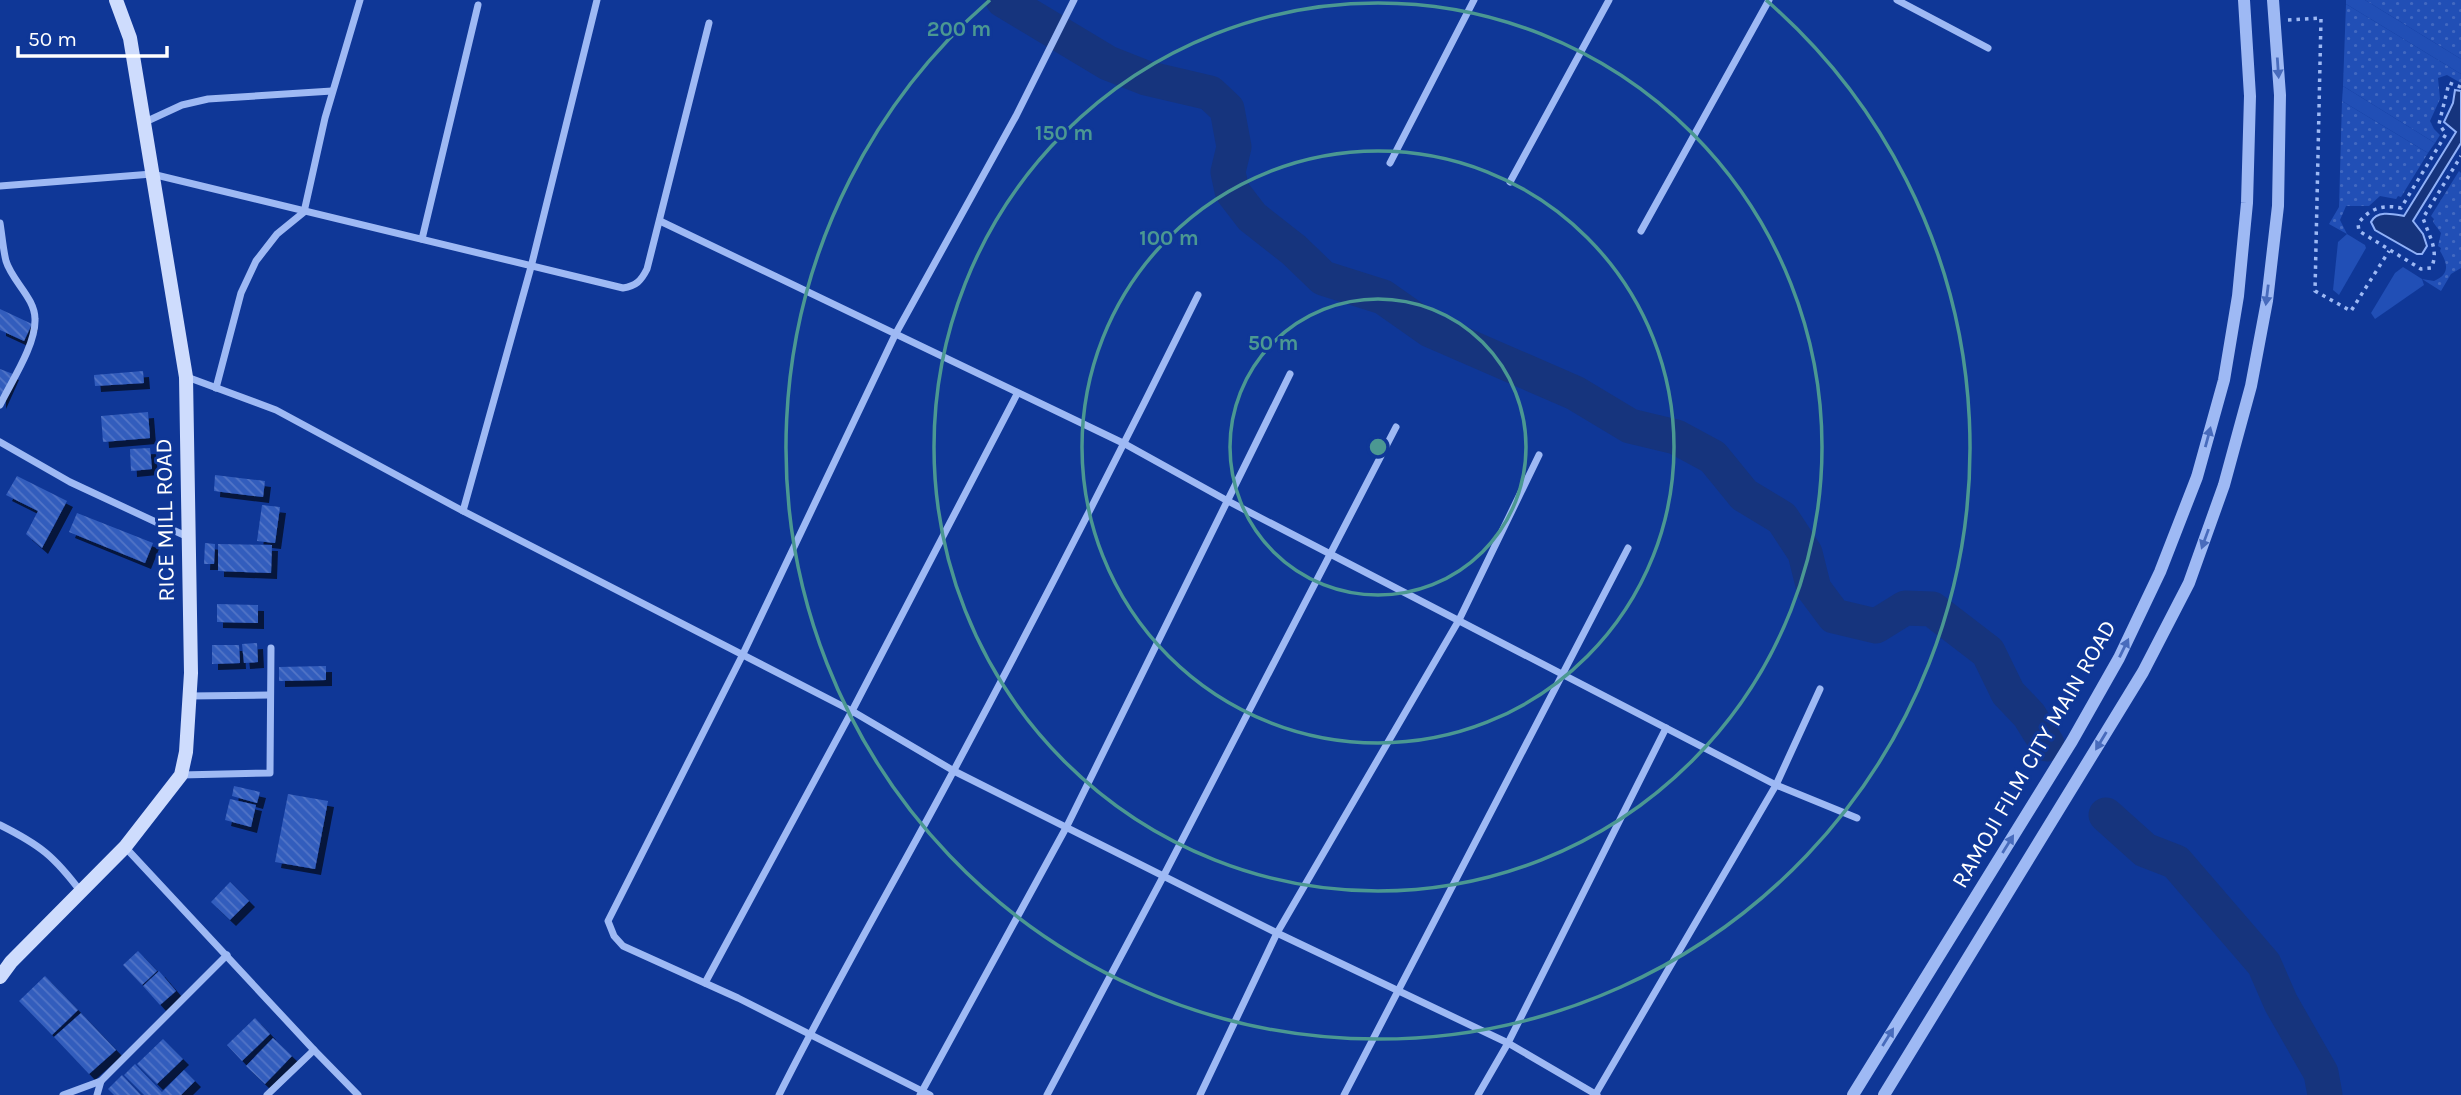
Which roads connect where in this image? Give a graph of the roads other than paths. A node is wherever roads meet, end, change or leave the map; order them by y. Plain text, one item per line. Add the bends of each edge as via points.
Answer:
1 (117, 0) edge
2 (360, 0) edge
3 (597, 0) edge
4 (1074, 0) edge
5 (1474, 0) edge
6 (1609, 0) edge
7 (1769, 0) edge
8 (1897, 0) edge
9 (2244, 0) edge
10 (2273, 0) edge
11 (478, 5) dead end
12 (709, 23) dead end
13 (1988, 48) dead end
14 (332, 91) junction
15 (144, 122) junction
16 (1390, 163) dead end
17 (152, 174) junction
18 (1510, 182) dead end
19 (0, 186) edge
20 (304, 212) junction
21 (660, 221) junction
22 (0, 223) edge
23 (1641, 231) dead end
24 (422, 239) junction
25 (531, 267) junction
26 (1198, 295) dead end
27 (895, 335) junction
28 (1290, 374) dead end
29 (186, 377) junction
30 (216, 388) junction
31 (1017, 394) junction
32 (0, 405) edge
33 (1396, 427) dead end
34 (0, 442) edge
35 (1125, 444) junction
36 (1539, 455) dead end
37 (1227, 500) junction
38 (463, 511) junction
39 (188, 537) junction
40 (1628, 548) dead end
41 (1331, 552) junction
42 (1459, 620) junction
43 (271, 648) dead end
44 (742, 656) junction
45 (1564, 675) junction
46 (1820, 689) dead end
47 (269, 695) junction
48 (189, 696) junction
49 (852, 711) junction
50 (1666, 728) junction
51 (954, 771) junction
52 (181, 775) junction
53 (1776, 785) junction
54 (1857, 818) dead end
55 (0, 825) edge
56 (1067, 826) junction
57 (125, 847) junction
58 (1164, 874) junction
59 (81, 893) junction
60 (1277, 933) junction
61 (227, 955) junction
62 (0, 976) edge
63 (705, 983) junction
64 (1397, 990) junction
65 (809, 1035) junction
66 (1508, 1043) junction
67 (313, 1050) junction
68 (101, 1081) junction
69 (924, 1094) edge
70 (63, 1095) edge
71 (97, 1095) edge
72 (267, 1095) edge
73 (358, 1095) edge
74 (779, 1095) edge
75 (1047, 1095) edge
76 (1199, 1095) edge
77 (1344, 1095) edge
78 (1478, 1095) edge
79 (1596, 1095) edge
80 (1853, 1095) edge
81 (1884, 1095) edge

1 - 15 main road, RICE MILL ROAD via 130,38
2 - 14 street
3 - 25 street
4 - 27 street via 1016,116
5 - 16 street
6 - 18 street
7 - 23 street
8 - 13 street
80 -> 9 street, RAMOJI FILM CITY MAIN ROAD via 2119,658 2160,572 2197,477 2224,380 2246,216 2250,96
10 -> 81 street, RAMOJI FILM CITY MAIN ROAD via 2280,95 2278,206 2269,288 2250,386 2220,497 2189,583 2143,672
11 - 24 street
12 - 21 street
14 - 15 street via 208,99
14 - 20 street
15 - 17 main road, RICE MILL ROAD
17 - 19 street
17 - 20 street
17 - 29 main road, RICE MILL ROAD
20 - 24 street
20 - 30 street via 277,234 241,293
21 - 25 street via 647,269 634,286 622,288
21 - 27 street
22 - 32 street via 6,261 36,318 34,335
24 - 25 street
25 - 38 street
26 - 35 street
27 - 31 street
27 - 44 street
28 - 37 street
29 - 30 street
29 - 39 main road, RICE MILL ROAD
30 - 38 street via 276,410
31 - 35 street
31 - 49 street
33 - 41 street
34 - 39 street via 71,482
35 - 37 street
35 - 51 street
36 - 42 street
37 - 41 street
37 - 56 street
38 - 44 street
39 - 48 main road, RICE MILL ROAD
40 - 45 street
41 - 42 street
41 - 58 street
42 - 45 street
42 - 60 street
43 - 47 street
44 - 49 street
44 - 63 street via 608,921 623,946
45 - 50 street
45 - 64 street
46 - 53 street
47 - 48 street
47 - 52 street via 270,773
48 - 52 main road, RICE MILL ROAD
49 - 51 street
49 - 63 street
50 - 53 street
50 - 66 street
51 - 56 street
51 - 65 street
52 - 57 main road, RICE MILL ROAD
53 - 54 street
53 - 79 street
55 - 59 street via 43,849
56 - 58 street
56 - 69 street
57 - 59 main road, RICE MILL ROAD
57 - 61 street
58 - 60 street
58 - 75 street
59 - 62 main road, RICE MILL ROAD
60 - 64 street
60 - 76 street
61 - 67 street
61 - 68 street
63 - 65 street
64 - 66 street
64 - 77 street
65 - 69 street
65 - 74 street
66 - 78 street
66 - 79 street
67 - 72 street
67 - 73 street
68 - 70 street
68 - 71 street

